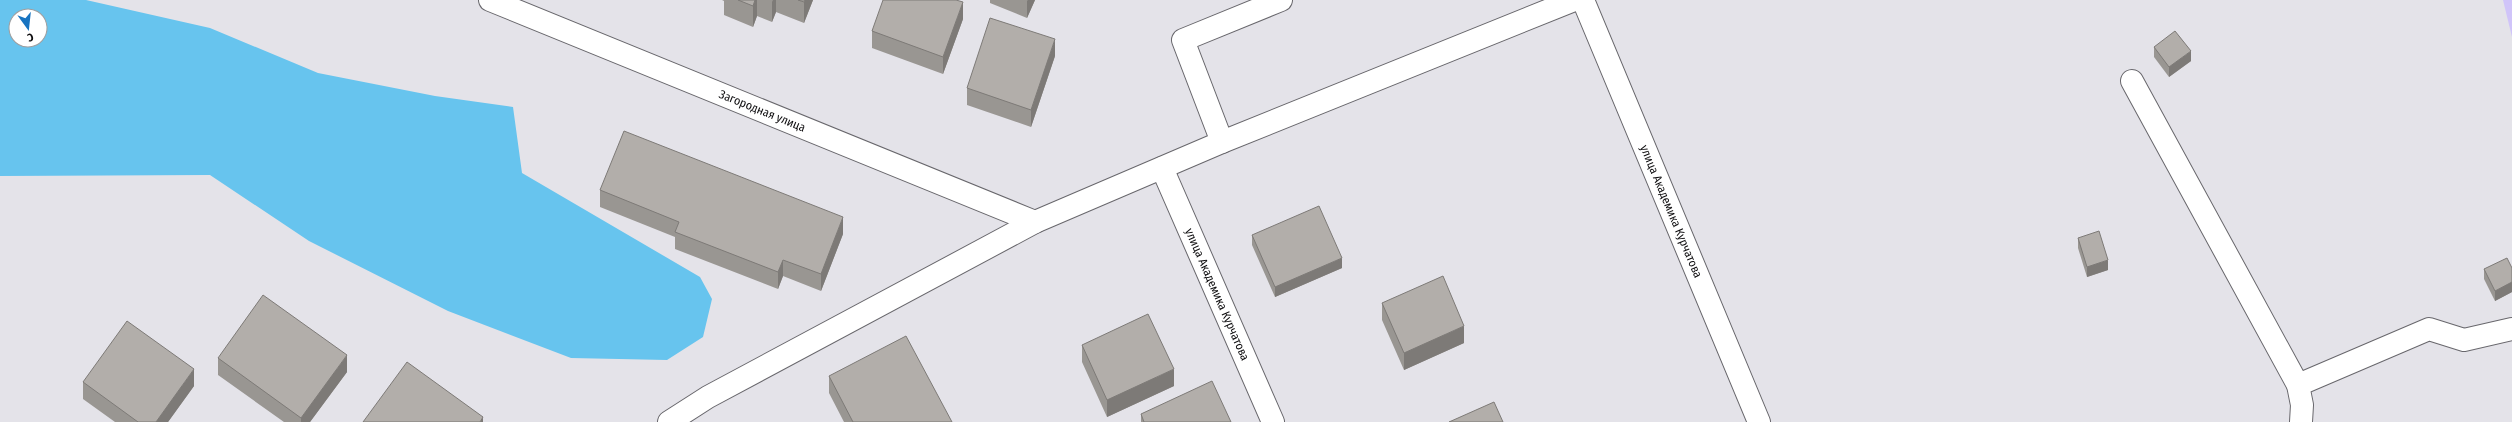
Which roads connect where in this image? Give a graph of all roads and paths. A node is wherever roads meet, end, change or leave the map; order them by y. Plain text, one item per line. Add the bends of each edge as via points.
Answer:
1 (490, 0) edge
2 (1281, 0) edge
3 (1574, 0) edge
4 (1583, 0) edge
5 (2132, 81) dead end
6 (1222, 142) junction
7 (1162, 168) junction
8 (1035, 222) junction
9 (2512, 329) edge
10 (2298, 385) junction
11 (669, 422) edge
12 (1273, 422) edge
13 (1759, 422) edge
14 (2301, 422) edge

1 - 8 street, Загородная улица
2 - 6 street via 1183,40
3 - 6 street
4 - 13 street, улица Академика Курчатова
5 - 10 street
6 - 7 street
7 - 8 street
7 - 12 street, улица Академика Курчатова
8 - 11 street via 708,397
9 - 10 street via 2464,340 2429,329
10 - 14 street via 2302,404

